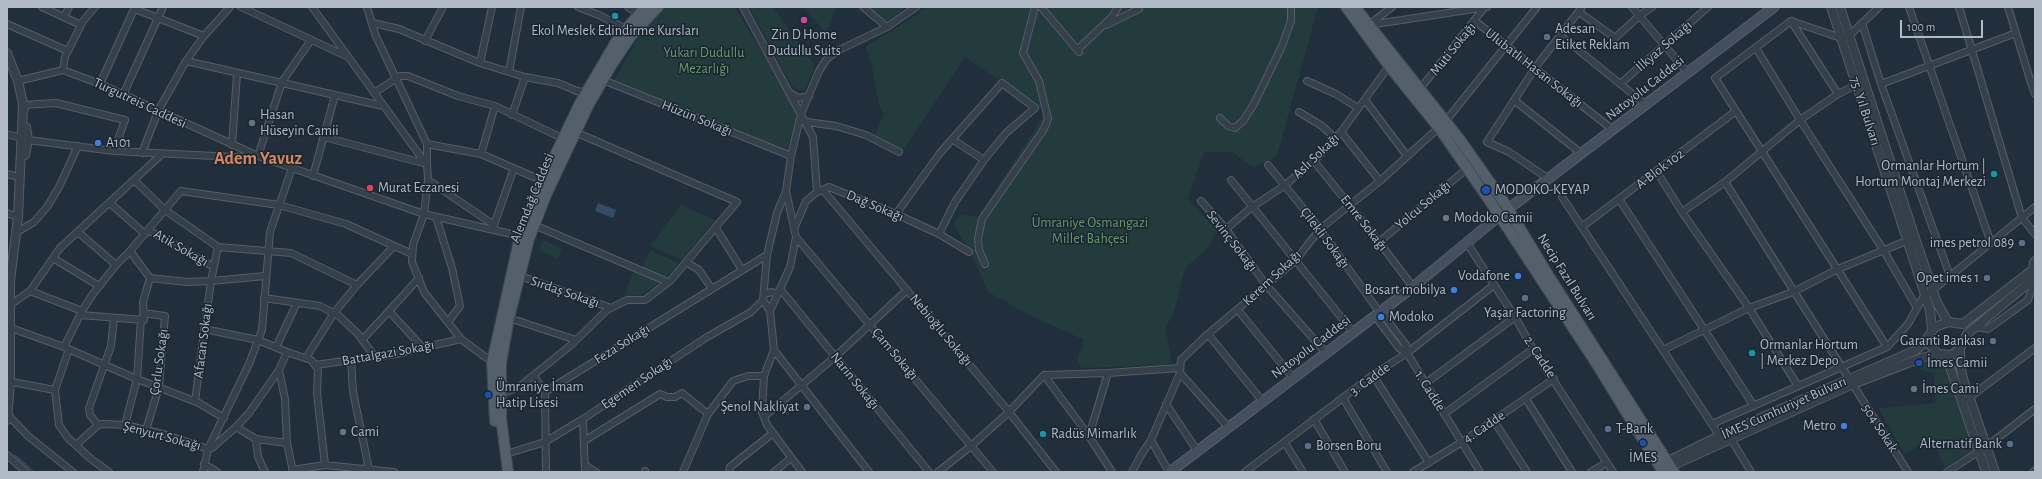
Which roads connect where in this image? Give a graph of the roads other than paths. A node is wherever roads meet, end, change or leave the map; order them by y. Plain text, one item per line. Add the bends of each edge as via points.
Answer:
1 (42, 7) edge
2 (69, 7) edge
3 (95, 7) edge
4 (163, 7) edge
5 (230, 7) edge
6 (241, 7) edge
7 (322, 7) edge
8 (367, 7) edge
9 (443, 7) edge
10 (492, 7) edge
11 (521, 7) edge
12 (578, 7) edge
13 (628, 7) edge
14 (658, 7) edge
15 (743, 7) edge
16 (863, 7) edge
17 (916, 7) edge
18 (1035, 7) edge
19 (1041, 7) edge
20 (1118, 7) edge
21 (1291, 7) edge
22 (1346, 7) edge
23 (1355, 7) edge
24 (1392, 7) edge
25 (1446, 7) edge
26 (1486, 7) edge
27 (1537, 7) edge
28 (1632, 7) edge
29 (1652, 7) edge
30 (1708, 7) edge
31 (1831, 7) edge
32 (1840, 7) edge
33 (1879, 7) edge
34 (1909, 7) edge
35 (1959, 7) edge
36 (2008, 7) edge
37 (135, 8) edge
38 (1772, 8) edge
39 (314, 9) edge
40 (1139, 9) dead end
41 (1581, 10) edge
42 (642, 11) edge
43 (1438, 14) junction
44 (1638, 16) junction
45 (64, 17) junction
46 (158, 18) junction
47 (1475, 21) junction
48 (1791, 21) junction
49 (373, 23) junction
50 (1862, 23) junction
51 (7, 24) edge
52 (81, 25) junction
53 (1369, 25) junction
54 (887, 27) junction
55 (1102, 27) junction
56 (626, 29) junction
57 (2016, 33) junction
58 (204, 36) junction
59 (1367, 36) junction
60 (1561, 36) junction
61 (1845, 37) junction
62 (311, 40) junction
63 (425, 41) junction
64 (1664, 45) junction
65 (1507, 46) junction
66 (1756, 48) junction
67 (1971, 50) junction
68 (68, 51) junction
69 (7, 53) edge
70 (346, 56) junction
71 (186, 61) junction
72 (480, 63) junction
73 (1930, 65) junction
74 (1388, 66) junction
75 (1535, 68) junction
76 (63, 70) junction
77 (509, 72) junction
78 (1687, 72) junction
79 (238, 74) junction
80 (525, 77) junction
81 (396, 78) junction
82 (603, 80) junction
83 (18, 81) junction
84 (282, 82) junction
85 (1307, 82) dead end
86 (2033, 82) edge
87 (1860, 83) junction
88 (100, 84) junction
89 (1620, 84) junction
90 (1881, 84) junction
91 (1420, 89) junction
92 (586, 92) junction
93 (374, 93) junction
94 (790, 94) junction
95 (1838, 94) junction
96 (2035, 94) edge
97 (123, 95) junction
98 (335, 95) junction
99 (809, 96) junction
100 (1365, 100) junction
101 (1514, 100) junction
102 (1645, 104) junction
103 (23, 105) junction
104 (383, 106) junction
105 (495, 106) junction
106 (1358, 108) junction
107 (158, 111) junction
108 (1736, 111) junction
109 (1299, 112) dead end
110 (801, 114) junction
111 (512, 116) junction
112 (1220, 118) dead end
113 (1800, 120) junction
114 (807, 122) junction
115 (1442, 125) junction
116 (1613, 130) junction
117 (575, 132) junction
118 (1341, 132) junction
119 (7, 134) edge
120 (324, 137) junction
121 (562, 138) junction
122 (1335, 138) junction
123 (25, 139) junction
124 (952, 139) junction
125 (427, 144) junction
126 (232, 145) junction
127 (78, 146) junction
128 (114, 151) junction
129 (1763, 151) junction
130 (899, 152) dead end
131 (142, 153) junction
132 (162, 154) junction
133 (481, 154) junction
134 (1582, 154) junction
135 (258, 156) junction
136 (791, 156) junction
137 (1407, 156) junction
138 (984, 160) junction
139 (1314, 161) junction
140 (425, 163) junction
141 (1268, 165) dead end
142 (292, 168) junction
143 (514, 168) junction
144 (1468, 170) junction
145 (1658, 172) junction
146 (7, 174) edge
147 (313, 176) junction
148 (20, 177) junction
149 (1549, 179) junction
150 (134, 180) junction
151 (428, 180) junction
152 (1231, 180) dead end
153 (543, 181) junction
154 (1380, 181) junction
155 (1725, 182) junction
156 (1284, 186) junction
157 (786, 191) junction
158 (820, 191) junction
159 (1562, 197) dead end
160 (1619, 200) junction
161 (1201, 201) dead end
162 (110, 202) junction
163 (279, 205) junction
164 (1350, 206) junction
165 (2035, 206) edge
166 (1252, 207) junction
167 (1507, 207) junction
168 (165, 210) junction
169 (1682, 212) junction
170 (7, 213) edge
171 (424, 214) junction
172 (896, 214) junction
173 (1498, 214) junction
174 (18, 217) junction
175 (436, 217) junction
176 (2022, 218) junction
177 (534, 225) junction
178 (1583, 226) junction
179 (494, 227) junction
180 (795, 227) junction
181 (716, 228) junction
182 (1320, 229) junction
183 (1226, 230) junction
184 (16, 232) junction
185 (78, 232) junction
186 (147, 232) junction
187 (939, 234) junction
188 (2035, 234) edge
189 (796, 237) junction
190 (525, 238) junction
191 (1911, 239) junction
192 (1379, 242) junction
193 (1467, 243) junction
194 (1991, 243) junction
195 (394, 246) junction
196 (218, 247) junction
197 (268, 250) junction
198 (1884, 250) junction
199 (130, 252) junction
200 (969, 252) dead end
201 (10, 254) edge
202 (412, 254) junction
203 (768, 255) junction
204 (53, 258) junction
205 (2035, 260) edge
206 (1295, 261) junction
207 (686, 262) junction
208 (985, 264) dead end
209 (116, 265) junction
210 (214, 267) junction
211 (1838, 269) junction
212 (742, 270) junction
213 (2034, 275) edge
214 (265, 276) junction
215 (520, 276) junction
216 (1950, 276) junction
217 (150, 278) junction
218 (419, 278) junction
219 (8, 281) edge
220 (211, 281) junction
221 (668, 282) junction
222 (357, 285) junction
223 (1266, 285) junction
224 (1494, 285) junction
225 (99, 286) junction
226 (1413, 287) junction
227 (712, 289) junction
228 (907, 290) junction
229 (1933, 290) junction
230 (30, 291) junction
231 (780, 292) junction
232 (1793, 292) junction
233 (1925, 294) junction
234 (763, 297) junction
235 (264, 298) junction
236 (297, 303) junction
237 (10, 305) junction
238 (611, 308) junction
239 (1749, 308) junction
240 (1917, 308) junction
241 (1238, 310) junction
242 (389, 311) junction
243 (770, 311) junction
244 (81, 313) junction
245 (1380, 313) junction
246 (334, 314) junction
247 (142, 316) junction
248 (1516, 317) junction
249 (114, 318) junction
250 (509, 318) junction
251 (448, 322) junction
252 (1950, 323) junction
253 (871, 325) junction
254 (9, 327) edge
255 (1976, 327) junction
256 (204, 329) junction
257 (1705, 330) junction
258 (1353, 332) junction
259 (1931, 333) junction
260 (1208, 334) junction
261 (461, 339) junction
262 (258, 340) junction
263 (362, 340) junction
264 (576, 340) junction
265 (1961, 345) junction
266 (276, 347) junction
267 (1887, 347) junction
268 (67, 348) junction
269 (423, 348) junction
270 (2035, 348) edge
271 (1533, 349) junction
272 (774, 350) junction
273 (1663, 350) junction
274 (287, 352) junction
275 (1326, 353) junction
276 (1406, 353) junction
277 (1940, 355) junction
278 (836, 356) junction
279 (376, 357) junction
280 (306, 358) junction
281 (351, 360) junction
282 (492, 362) junction
283 (104, 364) junction
284 (315, 365) junction
285 (1842, 368) junction
286 (279, 370) junction
287 (1180, 370) junction
288 (1108, 373) junction
289 (1044, 375) junction
290 (1373, 375) junction
291 (534, 376) junction
292 (764, 376) junction
293 (1293, 378) junction
294 (138, 379) junction
295 (1554, 379) junction
296 (8, 381) edge
297 (1851, 381) junction
298 (1426, 383) junction
299 (800, 385) junction
300 (1798, 386) junction
301 (159, 387) junction
302 (55, 390) junction
303 (545, 392) junction
304 (501, 394) junction
305 (1344, 398) junction
306 (1526, 399) junction
307 (1966, 400) junction
308 (195, 401) junction
309 (1263, 402) junction
310 (1166, 404) junction
311 (1754, 406) junction
312 (2035, 409) edge
313 (1009, 412) junction
314 (708, 414) junction
315 (1444, 414) junction
316 (764, 416) junction
317 (8, 418) edge
318 (224, 418) junction
319 (583, 419) junction
320 (1314, 419) junction
321 (1494, 421) junction
322 (124, 424) junction
323 (1712, 424) junction
324 (98, 425) junction
325 (236, 427) junction
326 (1229, 428) junction
327 (146, 430) junction
328 (773, 433) junction
329 (1089, 436) junction
330 (256, 439) junction
331 (1725, 439) junction
332 (1151, 440) junction
333 (584, 441) junction
334 (545, 442) junction
335 (1462, 442) junction
336 (287, 443) junction
337 (1285, 443) junction
338 (76, 445) junction
339 (971, 446) junction
340 (208, 449) junction
341 (1982, 450) junction
342 (1198, 452) junction
343 (506, 454) junction
344 (7, 455) edge
345 (791, 458) junction
346 (1429, 463) junction
347 (1606, 463) junction
348 (204, 464) junction
349 (325, 465) junction
350 (585, 465) junction
351 (351, 469) edge
352 (369, 469) junction
353 (1666, 469) edge
354 (292, 471) edge
355 (377, 471) edge
356 (25, 472) edge
357 (73, 472) edge
358 (109, 472) edge
359 (203, 472) edge
360 (217, 472) edge
361 (265, 472) edge
362 (394, 472) edge
363 (502, 472) edge
364 (508, 472) edge
365 (546, 472) edge
366 (584, 472) edge
367 (596, 472) edge
368 (683, 472) edge
369 (729, 472) edge
370 (774, 472) edge
371 (802, 472) edge
372 (870, 472) edge
373 (929, 472) edge
374 (938, 472) edge
375 (993, 472) edge
376 (1056, 472) edge
377 (1112, 472) edge
378 (1132, 472) edge
379 (1170, 472) edge
380 (1245, 472) edge
381 (1303, 472) edge
382 (1345, 472) edge
383 (1387, 472) edge
384 (1413, 472) edge
385 (1480, 472) edge
386 (1527, 472) edge
387 (1572, 472) edge
388 (1591, 472) edge
389 (1613, 472) edge
390 (1751, 472) edge
391 (1908, 472) edge
392 (1947, 472) edge
393 (1986, 472) edge
394 (1995, 472) edge

1 - 45 street
2 - 45 street
3 - 52 street
4 - 46 street
5 - 58 street
6 - 62 street
7 - 39 street
8 - 49 street
9 - 63 street
10 - 72 street
11 - 77 street
12 - 56 street
13 - 42 street
14 - 82 main road, Alemdağ Caddesi via 631,36
15 - 94 street
16 - 54 street
17 - 54 street
18 - 208 street via 1023,53 1036,73 1048,119 1044,129 982,219 978,239 979,250
19 - 55 street via 1078,51
20 - 55 street
21 - 112 street via 1291,21 1282,46 1246,115 1235,128 1228,126
22 - 59 main road, Necip Fazıl Bulvarı
23 - 53 main road, Necip Fazıl Bulvarı
24 - 53 street
25 - 43 street
26 - 43 street
26 - 47 street, Muti Sokağı
27 - 65 street, Kerem Sokağı
28 - 44 street
29 - 44 street
30 - 64 street, İlkyaz Sokağı
31 - 61 street, 75. Yıl Bulvarı
32 - 61 street, 75. Yıl Bulvarı
33 - 50 street
34 - 73 street
35 - 67 street
36 - 57 street
37 - 46 street
37 - 88 street
38 - 78 main road, Natoyolu Caddesi
39 - 70 street
40 - 55 street
41 - 44 street via 1615,38
41 - 60 street
42 - 56 main road, Alemdağ Caddesi
43 - 53 street
44 - 64 street
45 - 52 street
46 - 58 street
46 - 97 street
47 - 65 street, Ulubatlı Hasan Sokağı
47 - 91 street, Muti Sokağı
48 - 61 street
48 - 66 street
48 - 95 street
49 - 63 street
49 - 81 street via 375,34
50 - 61 street
50 - 90 street
51 - 68 street
52 - 68 street
53 - 59 street
53 - 91 main road, Necip Fazıl Bulvarı
54 - 99 street via 830,55 822,64
56 - 92 main road, Alemdağ Caddesi
57 - 67 street
57 - 86 street
58 - 71 street
59 - 74 main road, Necip Fazıl Bulvarı
60 - 75 street
60 - 89 street
61 - 87 street, 75. Yıl Bulvarı
62 - 70 street
62 - 84 street
63 - 72 street
64 - 78 street
64 - 89 street, İlkyaz Sokağı
65 - 75 street, Ulubatlı Hasan Sokağı
65 - 115 street, Kerem Sokağı
66 - 108 street via 1715,78
66 - 113 street
67 - 73 street
67 - 176 street
68 - 76 street
69 - 83 street
70 - 93 street
71 - 79 street
71 - 107 street
72 - 77 street
73 - 90 street
73 - 194 street
74 - 100 street, Aslı Sokağı
74 - 115 main road, Necip Fazıl Bulvarı
75 - 101 street
75 - 116 street, Ulubatlı Hasan Sokağı
76 - 83 street
76 - 88 street, Turgutreis Caddesi
77 - 80 street
78 - 102 main road, Natoyolu Caddesi
79 - 84 street
79 - 126 street
80 - 92 street via 558,83
80 - 111 street
81 - 93 street
81 - 105 street via 408,76 458,96
81 - 125 street
82 - 117 main road, Alemdağ Caddesi
82 - 136 street, Hüzün Sokağı
83 - 103 street
84 - 98 street
84 - 135 street
85 - 106 street via 1336,94
86 - 96 street
87 - 95 street
87 - 191 street, 75. Yıl Bulvarı
88 - 97 street, Turgutreis Caddesi
89 - 102 street
90 - 216 street
91 - 115 main road, Necip Fazıl Bulvarı
92 - 121 main road, Alemdağ Caddesi
93 - 104 street
94 - 99 street via 798,98
94 - 110 street
95 - 113 street
97 - 107 street, Turgutreis Caddesi
98 - 104 street
98 - 120 street
99 - 110 street
100 - 106 street, Aslı Sokağı
100 - 137 street
101 - 134 street
101 - 149 street via 1487,142 1509,152
102 - 116 main road, Natoyolu Caddesi
103 - 123 street
103 - 128 street via 56,103 126,120
104 - 140 street
105 - 111 street
105 - 133 street
106 - 118 street, Aslı Sokağı
107 - 126 street, Turgutreis Caddesi
107 - 131 street
108 - 129 street
108 - 145 street, A-Blok 102
109 - 122 street via 1322,126
110 - 114 street
110 - 136 street
111 - 121 street
113 - 129 street
113 - 198 street
114 - 130 street via 836,126 866,135
114 - 158 street via 813,137
115 - 137 street, Kerem Sokağı
115 - 144 main road, Necip Fazıl Bulvarı
115 - 167 main road, Necip Fazıl Bulvarı via 1458,137
116 - 134 main road, Natoyolu Caddesi
117 - 177 main road, Alemdağ Caddesi
117 - 181 street via 737,202
118 - 122 street, Aslı Sokağı
118 - 154 street
119 - 123 street
120 - 140 street
120 - 147 street
121 - 153 main road, Alemdağ Caddesi
122 - 139 street, Aslı Sokağı
123 - 127 street
123 - 148 street
124 - 138 street
124 - 138 street via 1002,83 1035,108 1006,133
124 - 172 street
125 - 133 street
125 - 140 street
126 - 135 street, Turgutreis Caddesi
127 - 128 street
127 - 184 street via 47,207 34,222
128 - 131 street
129 - 155 street
129 - 211 street
131 - 132 street
132 - 135 street
132 - 150 street
133 - 143 street
134 - 149 main road, Natoyolu Caddesi
135 - 142 street, Turgutreis Caddesi
136 - 157 street
137 - 154 street, Kerem Sokağı
138 - 187 street via 955,202
139 - 156 street, Aslı Sokağı
139 - 164 street, Emre Sokağı
140 - 151 street
141 - 156 street, Çilekli Sokağı
142 - 147 street, Turgutreis Caddesi
142 - 163 street
143 - 153 street
143 - 179 street
144 - 173 main road, Necip Fazıl Bulvarı
144 - 192 street, Yolcu Sokağı
145 - 160 street, A-Blok 102
145 - 169 street
146 - 148 street
147 - 171 street, Turgutreis Caddesi
148 - 174 street
149 - 167 main road, Natoyolu Caddesi
150 - 162 street
150 - 168 street
151 - 171 street
151 - 179 street
152 - 166 street
153 - 190 main road, Alemdağ Caddesi
154 - 164 street, Kerem Sokağı
155 - 169 street
155 - 232 street, 504 Sokak
156 - 166 street, Aslı Sokağı
156 - 182 street, Çilekli Sokağı
157 - 180 street
157 - 203 street
158 - 172 street, Dağ Sokağı via 828,187
158 - 180 street via 806,201
158 - 228 street, Nebioğlu Sokağı
159 - 178 street
160 - 178 street, A-Blok 102
160 - 257 street
161 - 183 street, Sevinç Sokağı
162 - 185 street
162 - 186 street, Atik Sokağı
163 - 168 street via 181,191
163 - 195 street via 346,224
163 - 197 street via 270,232
164 - 182 street, Kerem Sokağı
164 - 192 street, Emre Sokağı
165 - 176 street
166 - 183 street, Aslı Sokağı
166 - 206 street
167 - 173 main road, Natoyolu Caddesi
167 - 353 main road, Necip Fazıl Bulvarı
168 - 186 street
168 - 196 street
169 - 239 street
170 - 174 street
171 - 175 street, Turgutreis Caddesi
171 - 202 street
172 - 187 street, Dağ Sokağı
173 - 193 main road, Natoyolu Caddesi
173 - 353 main road, Necip Fazıl Bulvarı
174 - 184 street
175 - 179 street, Turgutreis Caddesi
175 - 251 street via 452,268 460,306
176 - 188 street
176 - 194 street
177 - 190 main road, Alemdağ Caddesi
177 - 221 street
178 - 273 street
179 - 190 street, Turgutreis Caddesi
180 - 189 street
181 - 207 street
181 - 212 street
182 - 206 street, Kerem Sokağı
182 - 245 street, Çilekli Sokağı
183 - 223 street, Sevinç Sokağı
184 - 201 street
185 - 204 street
185 - 209 street
186 - 199 street
186 - 210 street, Atik Sokağı
187 - 200 street, Dağ Sokağı
189 - 231 street via 790,267
189 - 253 street, Çam Sokağı
190 - 215 main road, Alemdağ Caddesi
190 - 282 main road, Alemdağ Caddesi
191 - 198 street
191 - 229 street, 75. Yıl Bulvarı
191 - 233 street, 75. Yıl Bulvarı
192 - 226 street, Emre Sokağı
193 - 224 street, 2. Cadde
193 - 226 main road, Natoyolu Caddesi
194 - 216 street
195 - 202 street
195 - 222 street
196 - 197 street
196 - 210 street, Afacan Sokağı
197 - 214 street
197 - 222 street via 291,253
198 - 211 street
198 - 240 street
199 - 209 street
199 - 217 street
201 - 219 street
202 - 218 street via 412,262
203 - 212 street, Feza Sokağı
203 - 234 street
204 - 225 street
204 - 230 street
205 - 213 street via 2032,262
206 - 223 street, Kerem Sokağı
206 - 258 street
207 - 221 street
207 - 227 street via 699,270
209 - 225 street
210 - 220 street, Afacan Sokağı
211 - 232 street
211 - 267 street
212 - 227 street, Feza Sokağı
213 - 252 street, İMES Cumhuriyet Bulvarı via 1964,324
213 - 255 street, İMES Cumhuriyet Bulvarı
213 - 255 street via 2028,300 1988,329
214 - 220 street
214 - 235 street
215 - 238 street, Sırdaş Sokağı
215 - 250 main road, Alemdağ Caddesi
216 - 229 street
217 - 220 street via 187,282
217 - 247 street
218 - 242 street
218 - 251 street via 424,292
219 - 237 street
220 - 256 street, Afacan Sokağı
221 - 238 street via 645,300 627,300
222 - 246 street
223 - 241 street, Kerem Sokağı
223 - 275 street, Sevinç Sokağı
224 - 248 street, 2. Cadde
224 - 276 street, 3. Cadde
225 - 244 street
226 - 245 main road, Natoyolu Caddesi
227 - 303 street, Feza Sokağı
228 - 253 street
228 - 313 street, Nebioğlu Sokağı
229 - 233 street
229 - 252 street, 75. Yıl Bulvarı via 1942,314
230 - 237 street
230 - 244 street
231 - 234 street via 772,292
231 - 243 street
231 - 278 street, Narin Sokağı
232 - 239 street
232 - 285 street, 504 Sokak
233 - 240 street
233 - 259 street, 75. Yıl Bulvarı via 1930,310
234 - 243 street
234 - 319 street, Egemen Sokağı via 750,312 673,358
235 - 236 street
235 - 262 street via 262,330
236 - 246 street via 320,306
236 - 266 street
237 - 254 street
238 - 264 street
239 - 257 street
239 - 300 street
240 - 267 street via 1908,324
241 - 260 street, Kerem Sokağı
241 - 293 street
242 - 263 street
242 - 269 street
243 - 272 street
244 - 249 street
244 - 268 street
245 - 258 main road, Natoyolu Caddesi
245 - 276 street, Çilekli Sokağı via 1378,320 1399,348
246 - 263 street
246 - 280 street
247 - 249 street
247 - 294 street
247 - 301 street, Çorlu Sokağı via 165,316
248 - 271 street, 2. Cadde
248 - 298 street
249 - 283 street via 111,346
250 - 264 street
250 - 304 main road, Alemdağ Caddesi via 501,363
251 - 261 street
252 - 259 street, İMES Cumhuriyet Bulvarı via 1940,324
252 - 265 street via 1959,329
253 - 278 street
253 - 339 street, Çam Sokağı
254 - 268 street
254 - 296 street
255 - 265 street, İMES Cumhuriyet Bulvarı via 1967,334
256 - 262 street
256 - 308 street, Afacan Sokağı
257 - 273 street
257 - 311 street
258 - 275 main road, Natoyolu Caddesi
259 - 277 street via 1930,345
259 - 297 street, İMES Cumhuriyet Bulvarı via 1916,350
260 - 287 street, Kerem Sokağı via 1180,360
260 - 309 street
261 - 269 street, Battalgazi Sokağı
261 - 282 street
262 - 266 street
262 - 318 street
263 - 279 street
264 - 291 street
265 - 277 street, İMES Cumhuriyet Bulvarı via 1952,355
265 - 307 street via 1960,364
266 - 274 street
267 - 285 street
268 - 283 street
268 - 302 street
269 - 279 street, Battalgazi Sokağı
270 - 307 street
271 - 295 street, 2. Cadde
271 - 315 street
272 - 292 street
272 - 299 street
273 - 323 street
274 - 280 street
274 - 286 street
275 - 293 main road, Natoyolu Caddesi
276 - 290 street, 3. Cadde
276 - 298 street, 1. Cadde
277 - 297 street, İMES Cumhuriyet Bulvarı via 1921,358
277 - 307 street via 1950,367
278 - 299 street
278 - 373 street, Narin Sokağı
279 - 281 street, Battalgazi Sokağı
280 - 284 street via 312,360
281 - 284 street, Battalgazi Sokağı
281 - 352 street via 353,392
282 - 363 main road, Alemdağ Caddesi via 496,430
283 - 294 street
283 - 324 street via 88,408
284 - 349 street via 318,369 317,393
285 - 297 street, 504 Sokak
285 - 300 street
286 - 325 street
286 - 336 street via 285,399
287 - 288 street
287 - 310 street, Kerem Sokağı
287 - 326 street
288 - 289 street
288 - 329 street
289 - 313 street
289 - 329 street
290 - 305 street, 3. Cadde
290 - 346 street
291 - 303 street
291 - 304 street via 519,388
292 - 314 street via 748,376 733,381
292 - 316 street
293 - 309 main road, Natoyolu Caddesi
294 - 301 street
294 - 322 street
295 - 306 street, 4. Cadde
295 - 347 street, 2. Cadde
296 - 302 street
296 - 317 street
297 - 331 street, İMES Cumhuriyet Bulvarı
297 - 331 street, İMES Cumhuriyet Bulvarı
297 - 391 street, 504 Sokak
298 - 315 street, 1. Cadde
299 - 316 street
299 - 372 street
300 - 311 street
301 - 308 street
301 - 327 street, Çorlu Sokağı
302 - 338 street via 59,424
303 - 334 street
304 - 343 main road, Alemdağ Caddesi
305 - 320 street, 3. Cadde
305 - 383 street
306 - 321 street, 4. Cadde
306 - 387 street
307 - 341 street
308 - 318 street
309 - 326 main road, Natoyolu Caddesi
310 - 332 street, Kerem Sokağı
310 - 342 street
311 - 323 street
312 - 341 street
313 - 339 street
313 - 376 street, Nebioğlu Sokağı
314 - 333 street via 682,393 675,397 660,394
314 - 368 street
315 - 335 street, 1. Cadde
316 - 328 street
317 - 357 street
318 - 340 street
319 - 333 street
319 - 334 street, Egemen Sokağı
320 - 337 street, 3. Cadde
320 - 382 street
321 - 335 street, 4. Cadde
321 - 386 street
322 - 324 street, Şenyurt Sokağı
322 - 327 street, Şenyurt Sokağı
323 - 331 street
324 - 338 street
325 - 330 street
325 - 340 street
326 - 342 main road, Natoyolu Caddesi
327 - 340 street, Şenyurt Sokağı
328 - 345 street
328 - 369 street via 730,467
329 - 377 street
330 - 336 street
330 - 361 street via 258,457
331 - 353 street, İMES Cumhuriyet Bulvarı
331 - 390 street
332 - 378 street, Kerem Sokağı
332 - 379 street
333 - 350 street
334 - 343 street, Egemen Sokağı
334 - 365 street
335 - 346 street, 4. Cadde
335 - 385 street, 1. Cadde
336 - 354 street
337 - 380 street, 3. Cadde
337 - 381 street
338 - 358 street
339 - 374 street
339 - 375 street, Çam Sokağı
340 - 348 street
341 - 392 street
341 - 393 street
341 - 394 street
342 - 379 main road, Natoyolu Caddesi
343 - 364 main road, Alemdağ Caddesi
344 - 356 street
345 - 370 street
345 - 371 street
346 - 384 street, 4. Cadde
347 - 388 street
347 - 389 street, 2. Cadde
348 - 359 street
348 - 360 street
349 - 351 street
349 - 354 street
350 - 366 street
350 - 367 street
351 - 352 street
352 - 355 street
355 - 362 street

